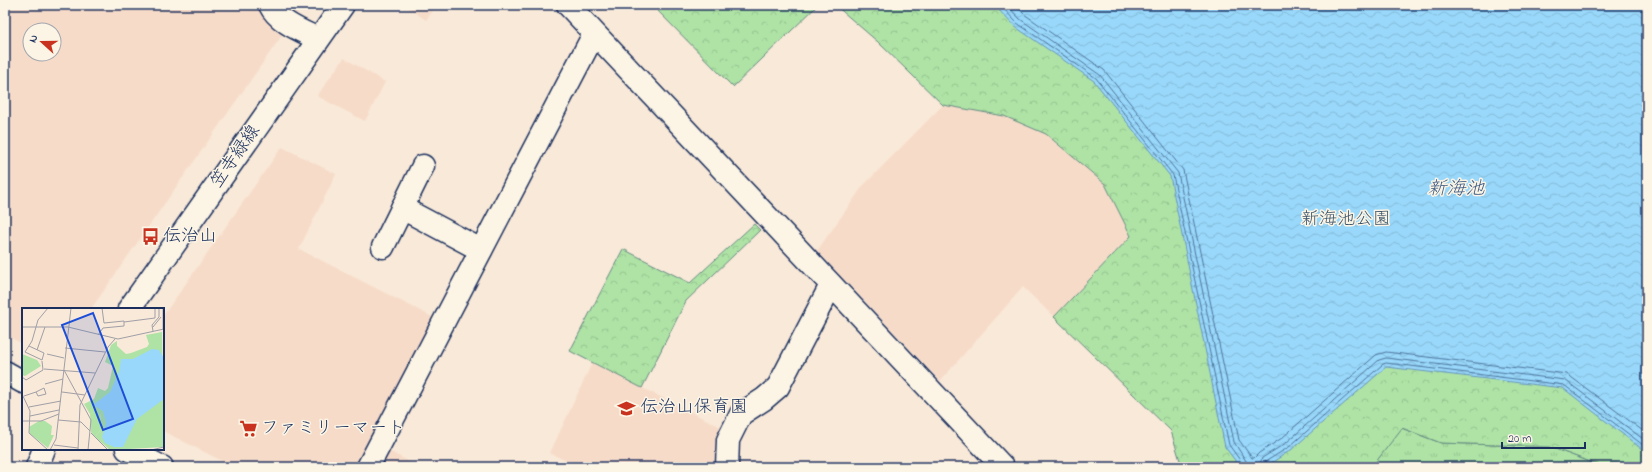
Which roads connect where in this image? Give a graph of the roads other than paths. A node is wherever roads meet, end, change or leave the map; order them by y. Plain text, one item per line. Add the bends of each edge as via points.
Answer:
1 (270, 5) edge
2 (343, 5) edge
3 (568, 5) edge
4 (594, 34) junction
5 (318, 39) junction
6 (423, 166) dead end
7 (402, 208) junction
8 (382, 247) dead end
9 (481, 250) junction
10 (831, 285) junction
11 (130, 308) edge
12 (5, 372) edge
13 (22, 381) edge
14 (44, 450) edge
15 (129, 450) edge
16 (37, 467) edge
17 (162, 467) edge
18 (368, 467) edge
19 (727, 467) edge
20 (1002, 467) edge

1 - 5 street via 273,11 289,24
2 - 5 street, 笠寺緑線
3 - 4 street
4 - 9 street
4 - 10 street
5 - 11 street, 笠寺緑線
6 - 7 street
7 - 8 street
7 - 9 street
9 - 18 street
10 - 19 street via 778,387 741,414 728,440
10 - 20 street
12 - 13 street
14 - 16 street
15 - 17 street

